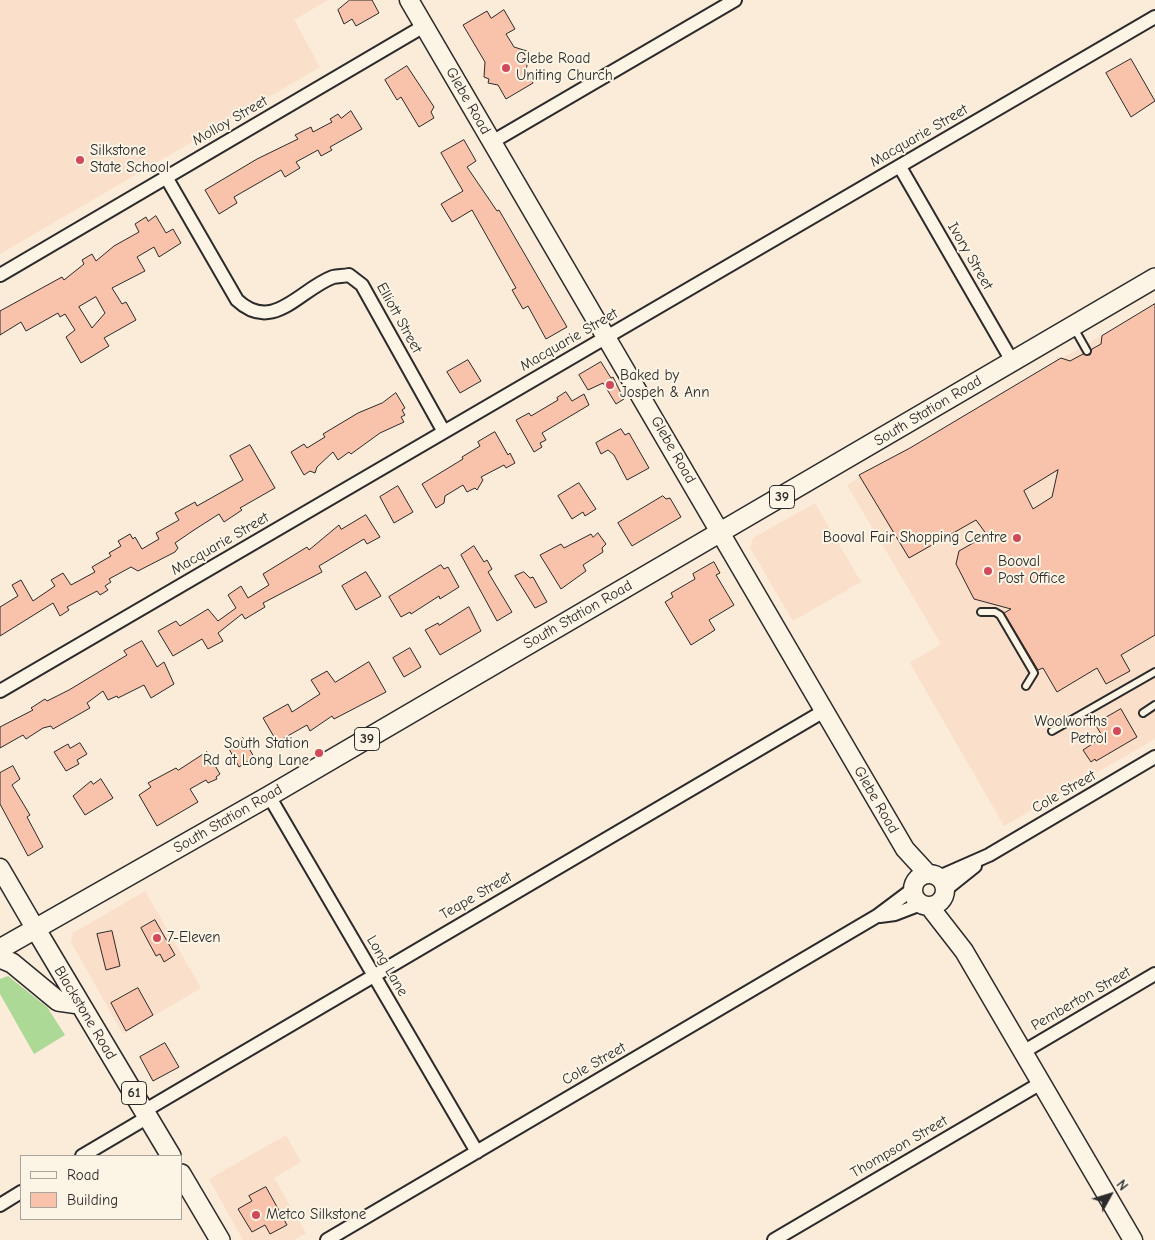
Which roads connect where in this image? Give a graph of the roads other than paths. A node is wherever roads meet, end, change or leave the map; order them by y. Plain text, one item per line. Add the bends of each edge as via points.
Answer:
1 (409, 0) edge
2 (735, 0) edge
3 (1155, 17) edge
4 (424, 26) junction
5 (492, 142) junction
6 (900, 166) junction
7 (166, 177) junction
8 (0, 275) edge
9 (1155, 278) edge
10 (1073, 326) junction
11 (606, 337) junction
12 (1087, 351) dead end
13 (1012, 361) junction
14 (444, 432) junction
15 (721, 532) junction
16 (981, 612) dead end
17 (1155, 672) edge
18 (1026, 686) dead end
19 (0, 690) edge
20 (1155, 706) edge
21 (824, 711) junction
22 (1143, 712) dead end
23 (1052, 731) dead end
24 (1155, 757) edge
25 (268, 796) junction
26 (0, 868) edge
27 (929, 890) junction
28 (35, 928) junction
29 (0, 949) edge
30 (0, 958) edge
31 (1155, 974) edge
32 (374, 975) junction
33 (79, 1004) junction
34 (1023, 1052) junction
35 (1041, 1083) junction
36 (146, 1114) junction
37 (477, 1152) junction
38 (84, 1155) edge
39 (170, 1155) edge
40 (182, 1176) edge
41 (20, 1193) edge
42 (0, 1205) edge
43 (220, 1240) edge
44 (327, 1240) edge
45 (774, 1240) edge
46 (1133, 1240) edge

1 - 4 street, Glebe Road
2 - 5 street
3 - 6 street, Macquarie Street
4 - 5 street, Glebe Road
4 - 7 street, Molloy Street
5 - 11 street, Glebe Road
6 - 11 street, Macquarie Street
6 - 13 street, Ivory Street
7 - 8 street, Molloy Street
7 - 14 street, Elliott Street via 237,300 246,309 266,314 275,312 333,278 349,276 362,285
9 - 10 main road, South Station Road / 39
10 - 12 lane
10 - 13 main road, South Station Road / 39
11 - 14 street, Macquarie Street
11 - 15 street, Glebe Road
13 - 15 main road, South Station Road / 39
14 - 19 street, Macquarie Street
15 - 21 street, Glebe Road
15 - 25 main road, South Station Road / 39
16 - 18 lane via 1000,615 1034,673
17 - 23 lane
20 - 22 lane
21 - 27 street, Glebe Road
21 - 32 street, Teape Street
24 - 27 street, Cole Street
25 - 28 main road, South Station Road / 39
25 - 32 street, Long Lane
26 - 28 street, Blackstone Road
27 - 34 street, Glebe Road
27 - 37 street, Cole Street via 895,914 877,916
28 - 29 main road, South Station Road / 39
28 - 33 main road, Blackstone Road / 61
30 - 33 main road via 12,963 58,1001
31 - 34 street, Pemberton Street
32 - 36 street, Teape Street
32 - 37 street, Long Lane
33 - 36 main road, Blackstone Road / 61
34 - 35 street, Glebe Road
35 - 45 street, Thompson Street
35 - 46 street, Glebe Road
36 - 38 street, Teape Street
36 - 39 main road, Blackstone Road / 61
37 - 44 street, Cole Street
40 - 43 main road
41 - 42 street

